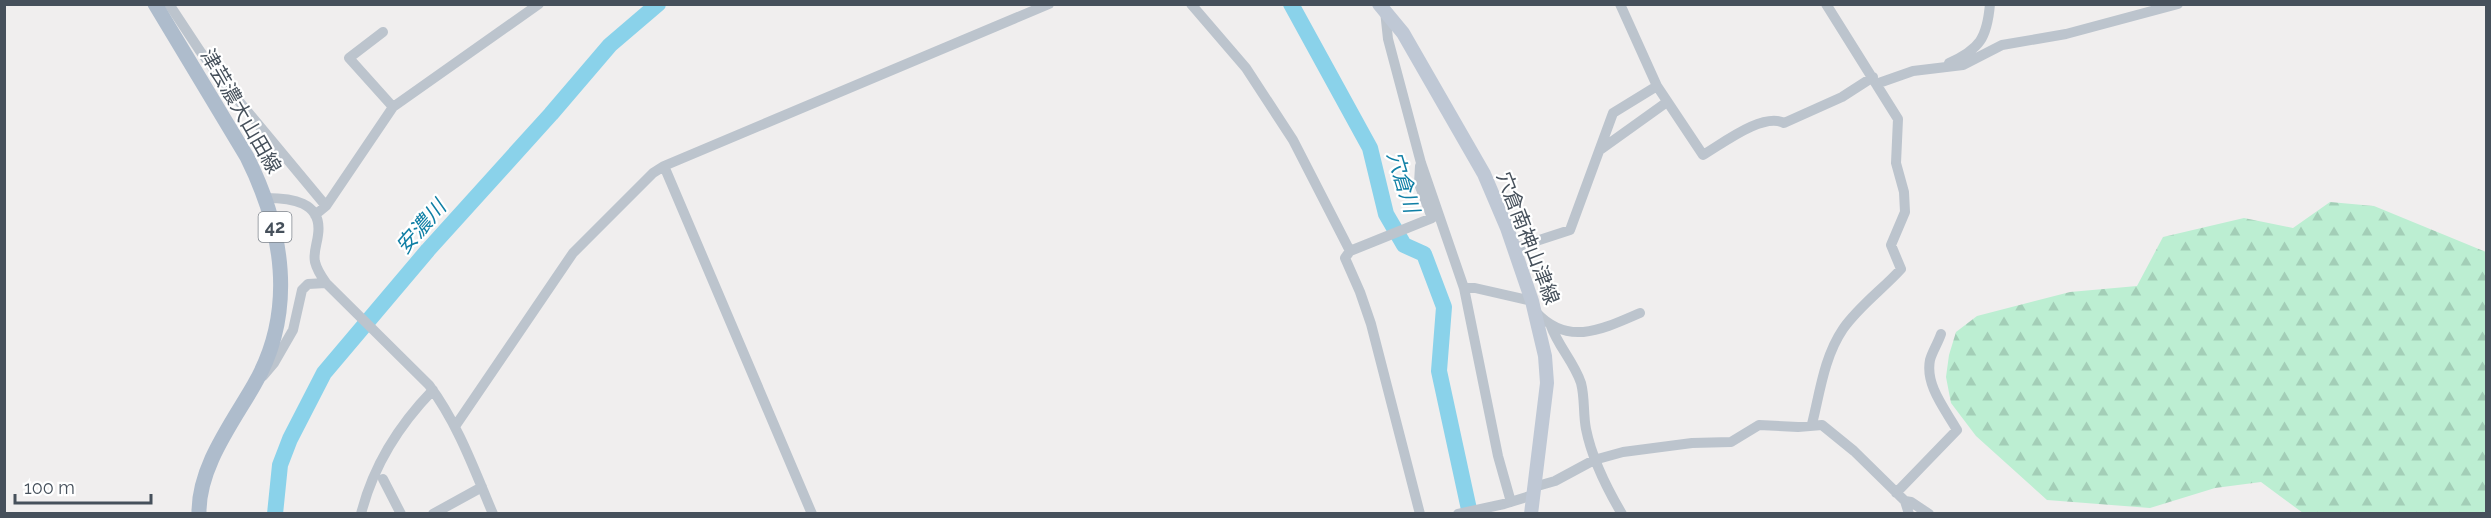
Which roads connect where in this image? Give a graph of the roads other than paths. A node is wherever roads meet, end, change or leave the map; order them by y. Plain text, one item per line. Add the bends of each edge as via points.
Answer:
1 (155, 4) edge
2 (169, 4) edge
3 (539, 4) edge
4 (1049, 4) edge
5 (1191, 4) edge
6 (1620, 4) edge
7 (1826, 4) edge
8 (1990, 4) edge
9 (2178, 4) edge
10 (1382, 8) edge
11 (383, 32) dead end
12 (194, 55) junction
13 (1941, 67) junction
14 (1874, 81) junction
15 (1657, 86) junction
16 (1667, 102) junction
17 (393, 107) junction
18 (1600, 150) junction
19 (1421, 163) junction
20 (664, 166) junction
21 (266, 198) junction
22 (326, 206) junction
23 (317, 218) junction
24 (1515, 248) junction
25 (1353, 250) junction
26 (326, 283) junction
27 (1464, 288) junction
28 (1534, 307) junction
29 (1640, 313) dead end
30 (1551, 326) junction
31 (1941, 334) dead end
32 (255, 383) junction
33 (431, 387) junction
34 (1812, 424) junction
35 (456, 425) junction
36 (1594, 460) junction
37 (383, 479) dead end
38 (482, 487) junction
39 (1533, 491) junction
40 (1896, 493) junction
41 (1905, 501) junction
42 (1507, 503) junction
43 (200, 513) edge
44 (361, 513) edge
45 (401, 513) edge
46 (433, 513) edge
47 (493, 513) edge
48 (812, 513) edge
49 (1420, 513) edge
50 (1458, 513) edge
51 (1531, 513) edge
52 (1622, 513) edge
53 (1909, 513) edge
54 (1929, 513) edge

1 - 12 main road, 津芸濃大山田線 / 42
2 - 12 street
3 - 17 street
4 - 20 street
5 - 25 street via 1246,68 1293,140
6 - 15 street
7 - 14 street
8 - 13 street via 1987,29 1980,43
9 - 13 street via 2066,34 2002,45 1971,62
10 - 19 street
10 - 24 main road, 穴倉南神山津線 via 1403,33 1484,174
11 - 17 street via 349,58
12 - 21 main road, 津芸濃大山田線 / 42
12 - 22 street
13 - 14 street
14 - 16 street via 1784,123 1773,120 1756,125 1703,155
14 - 34 street via 1899,119 1896,163 1905,212 1891,245 1901,269 1839,335 1826,363
15 - 16 street
15 - 18 street via 1613,113
16 - 18 street
17 - 22 street
18 - 24 street via 1570,230
19 - 25 street via 1419,184 1432,218
19 - 27 street
20 - 35 street via 573,253
20 - 48 street
21 - 23 street via 294,199
21 - 32 main road, 津芸濃大山田線 / 42 via 278,249 280,299 272,344
22 - 23 street
23 - 26 street via 315,261
24 - 28 main road, 穴倉南神山津線
25 - 49 street via 1345,258 1371,324
26 - 32 street via 308,285 302,290 289,338 268,371
26 - 33 street
27 - 28 street
27 - 42 street
28 - 30 street
28 - 39 main road, 穴倉南神山津線 via 1545,356 1546,383
29 - 30 street via 1581,333
30 - 36 street via 1580,382
31 - 40 street via 1931,357 1930,379 1957,430
32 - 43 main road, 津芸濃大山田線 / 42 via 218,446 203,490
33 - 35 street
33 - 44 street via 385,451
34 - 36 street via 1798,428 1759,425 1731,442 1640,449
34 - 40 street via 1831,430
35 - 38 street
36 - 39 street
36 - 52 street
37 - 45 street
38 - 46 street
38 - 47 street
39 - 42 street
39 - 51 main road, 穴倉南神山津線
40 - 41 street
41 - 53 street
41 - 54 street
42 - 50 street

